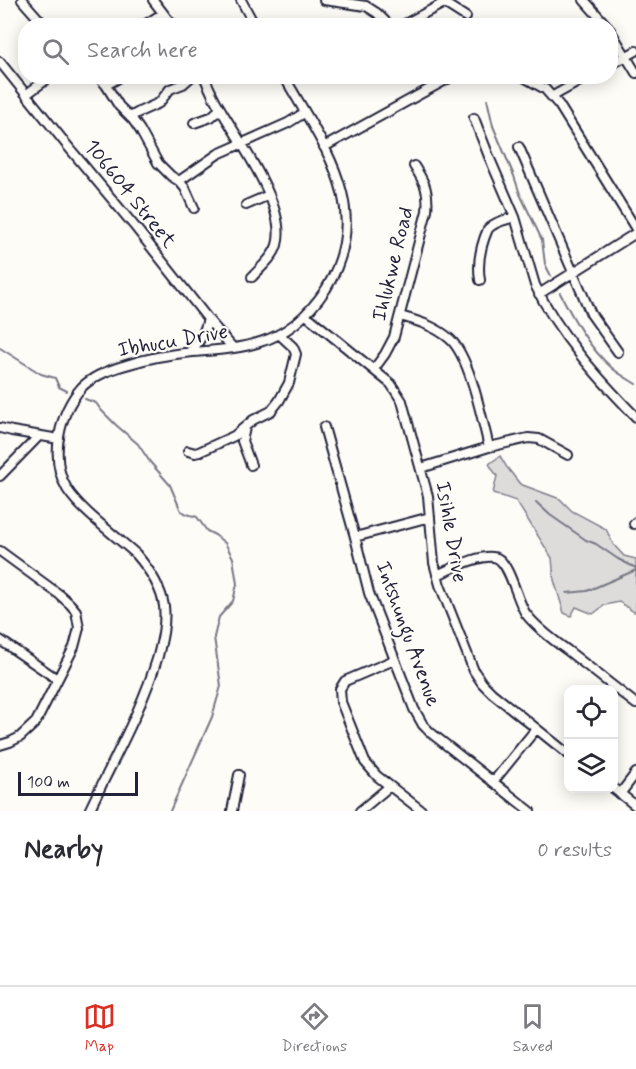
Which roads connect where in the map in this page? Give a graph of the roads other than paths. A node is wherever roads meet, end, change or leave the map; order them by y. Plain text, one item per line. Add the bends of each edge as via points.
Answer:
1 (22, 0) edge
2 (153, 0) edge
3 (241, 0) edge
4 (324, 0) edge
5 (584, 0) edge
6 (444, 1) edge
7 (163, 12) junction
8 (466, 17) dead end
9 (38, 18) edge
10 (154, 18) edge
11 (167, 18) edge
12 (251, 18) edge
13 (382, 18) edge
14 (415, 18) edge
15 (600, 18) edge
16 (618, 42) edge
17 (636, 51) edge
18 (627, 56) junction
19 (618, 60) edge
20 (0, 62) edge
21 (636, 73) edge
22 (18, 83) edge
23 (19, 84) edge
24 (40, 84) edge
25 (183, 84) edge
26 (208, 84) edge
27 (288, 84) edge
28 (438, 84) edge
29 (536, 84) edge
30 (575, 84) edge
31 (106, 85) edge
32 (27, 94) junction
33 (553, 96) junction
34 (220, 109) junction
35 (304, 113) junction
36 (130, 117) junction
37 (474, 118) dead end
38 (194, 123) dead end
39 (241, 143) junction
40 (324, 147) junction
41 (519, 147) dead end
42 (414, 166) dead end
43 (179, 181) junction
44 (269, 195) junction
45 (246, 205) dead end
46 (194, 208) dead end
47 (515, 217) junction
48 (636, 231) edge
49 (574, 272) junction
50 (252, 277) dead end
51 (480, 280) dead end
52 (539, 294) junction
53 (306, 315) junction
54 (400, 316) junction
55 (208, 319) junction
56 (279, 334) junction
57 (233, 348) junction
58 (189, 352) junction
59 (618, 352) dead end
60 (374, 369) junction
61 (636, 417) edge
62 (324, 427) dead end
63 (0, 428) edge
64 (244, 428) junction
65 (39, 436) junction
66 (58, 439) junction
67 (489, 447) junction
68 (188, 451) dead end
69 (568, 455) dead end
70 (251, 465) dead end
71 (421, 468) junction
72 (0, 476) edge
73 (430, 517) junction
74 (355, 537) junction
75 (0, 551) edge
76 (437, 575) junction
77 (0, 640) edge
78 (394, 660) junction
79 (57, 679) junction
80 (636, 704) edge
81 (537, 729) junction
82 (0, 745) edge
83 (564, 751) edge
84 (636, 773) edge
85 (239, 775) dead end
86 (493, 782) junction
87 (390, 786) junction
88 (618, 789) edge
89 (618, 792) edge
90 (636, 806) edge
91 (89, 811) edge
92 (232, 811) edge
93 (360, 811) edge
94 (422, 811) edge
95 (530, 811) edge

1 - 9 street
2 - 7 street
3 - 12 street
4 - 13 street via 366,6
5 - 15 street
6 - 8 street
6 - 14 street
7 - 10 street
7 - 11 street
16 - 18 street
17 - 18 street
18 - 19 street
18 - 21 street
20 - 22 street, 106604 Street
23 - 32 street, 106604 Street
24 - 32 street
25 - 36 street via 170,89 159,103
26 - 34 street
27 - 35 street, Ibhucu Drive
28 - 40 street
29 - 33 street
30 - 33 street
31 - 36 street
32 - 55 street, 106604 Street
33 - 48 street
34 - 38 street
34 - 39 street
35 - 39 street
35 - 40 street, Ibhucu Drive
36 - 43 street via 158,163
37 - 47 street
39 - 43 street
39 - 44 street
40 - 53 street, Ibhucu Drive via 343,195 345,238 332,279
41 - 49 street
42 - 54 street, Ihlukwe Road via 426,187 427,211
43 - 46 street
44 - 45 street
44 - 50 street via 276,219 277,245
47 - 51 street via 488,229 478,268
47 - 52 street
48 - 49 street
49 - 52 street
49 - 59 street via 591,314
52 - 61 street via 582,356
53 - 56 street, Ibhucu Drive
53 - 60 street, Isihle Drive
54 - 60 street, Ihlukwe Road via 394,337
54 - 67 street via 434,328 461,352
55 - 57 street, 106604 Street
55 - 58 street via 202,337
56 - 57 street, Ibhucu Drive
56 - 64 street via 296,352 289,383 273,409
57 - 58 street, Ibhucu Drive
58 - 66 street, Ibhucu Drive via 125,365 94,378 77,394
60 - 71 street, Isihle Drive via 402,400
62 - 74 street, Intshungu Avenue
63 - 65 street
64 - 68 street via 199,452
64 - 70 street via 242,441
65 - 66 street
65 - 72 street
66 - 91 street, Ibhucu Drive via 60,470 69,491 140,559 159,590 165,613 162,641 148,688
67 - 69 street via 534,438
67 - 71 street
71 - 73 street, Isihle Drive
73 - 74 street, Intshungu Avenue
73 - 76 street, Isihle Drive
74 - 78 street, Intshungu Avenue via 369,593
75 - 79 street via 76,611 78,635
76 - 80 street via 482,557 501,560 530,619
76 - 81 street, Isihle Drive via 478,678
77 - 79 street
78 - 86 street, Intshungu Avenue via 423,725
78 - 87 street via 352,676 339,695 365,762
79 - 82 street via 36,722 20,737
81 - 83 street, Isihle Drive
81 - 86 street
84 - 88 street
85 - 92 street
86 - 95 street, Intshungu Avenue
87 - 93 street
87 - 94 street
89 - 90 street

